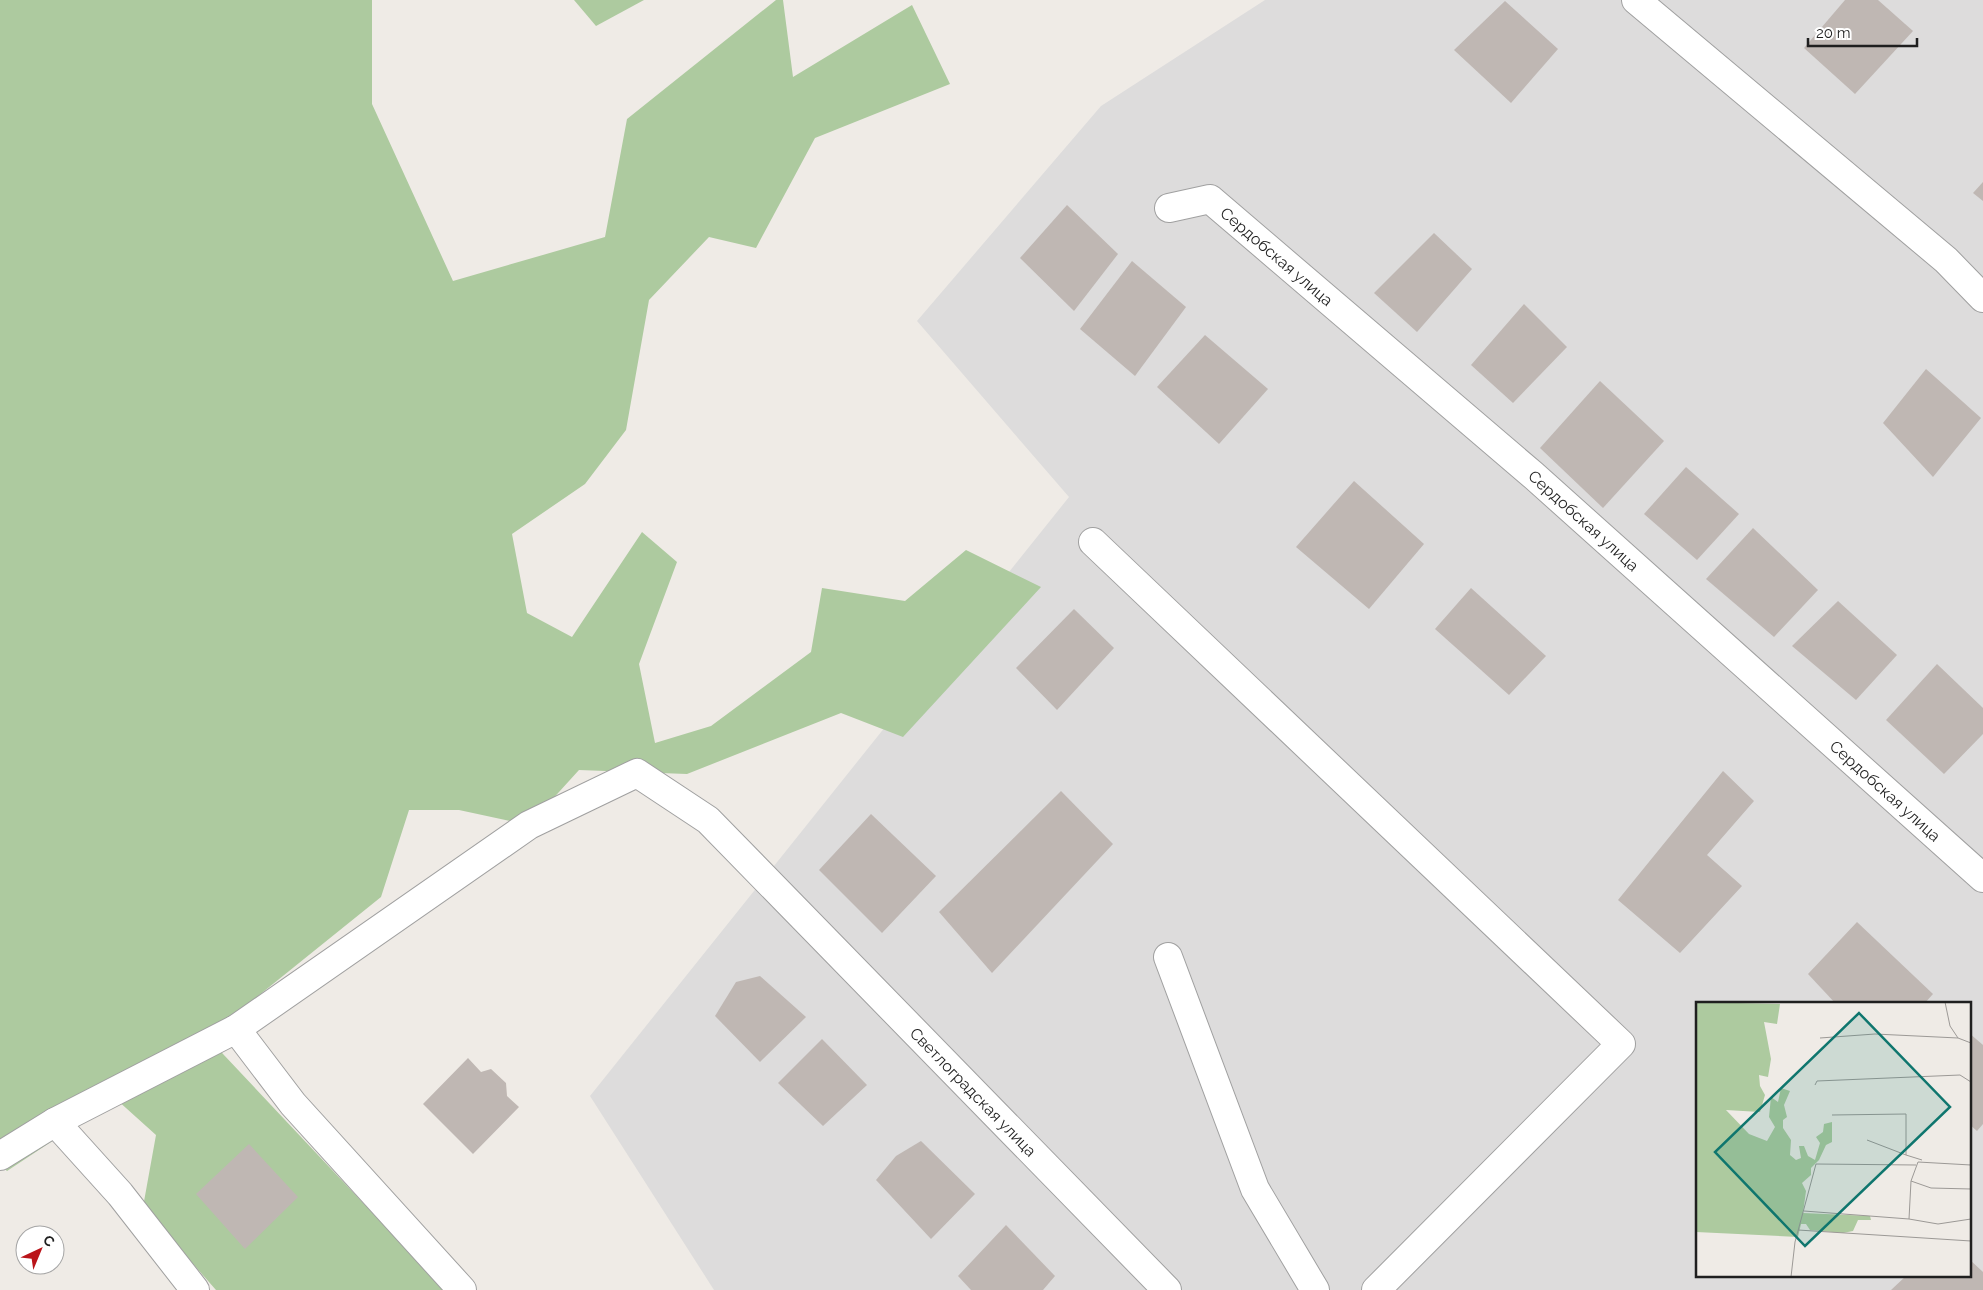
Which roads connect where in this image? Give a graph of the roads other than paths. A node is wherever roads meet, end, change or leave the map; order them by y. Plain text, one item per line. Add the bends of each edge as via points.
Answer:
1 (1636, 0) edge
2 (1169, 208) dead end
3 (1983, 298) edge
4 (1093, 542) dead end
5 (1983, 878) edge
6 (1168, 957) dead end
7 (236, 1029) junction
8 (55, 1122) junction
9 (0, 1156) edge
10 (195, 1290) edge
11 (462, 1290) edge
12 (1167, 1290) edge
13 (1315, 1290) edge
14 (1376, 1290) edge

1 - 3 street via 1946,260
2 - 5 street, Сердобская улица via 1210,199 1533,475
4 - 14 street via 1621,1044
6 - 13 street via 1255,1189
7 - 8 street
7 - 11 street via 293,1104
7 - 12 street, Светлоградская улица via 529,826 637,773 708,820
8 - 9 street
8 - 10 street via 120,1194

